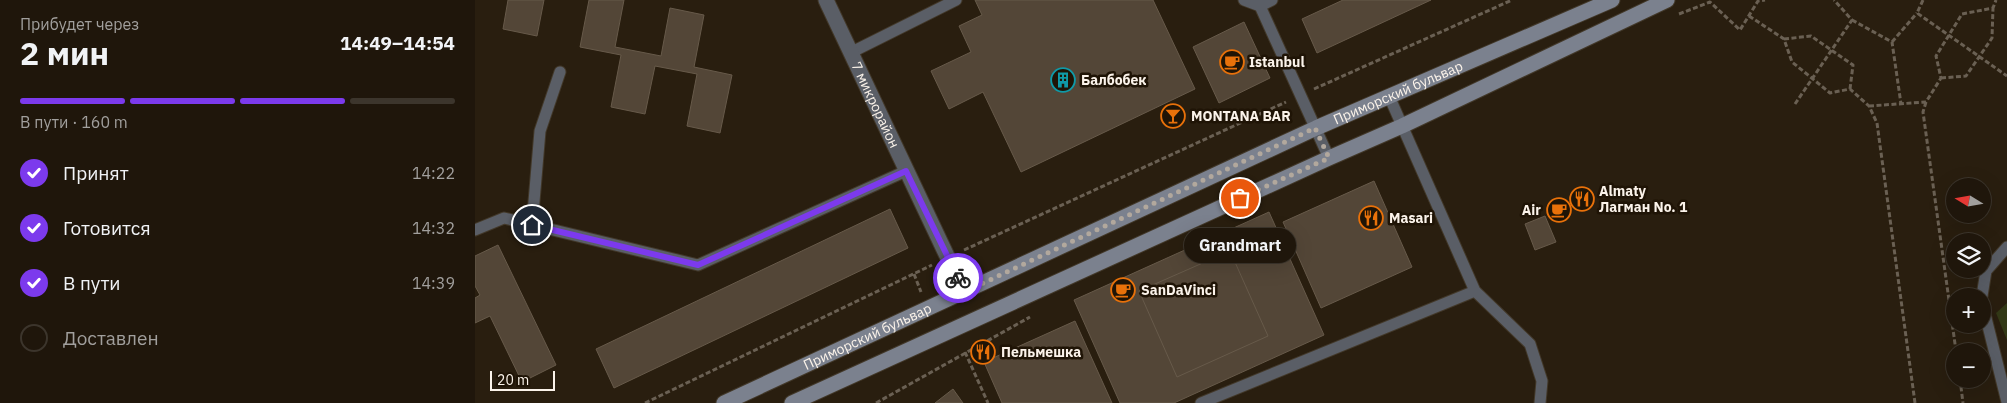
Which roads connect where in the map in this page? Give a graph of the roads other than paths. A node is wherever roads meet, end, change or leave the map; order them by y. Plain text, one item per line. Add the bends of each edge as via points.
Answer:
1 (826, 0) edge
2 (956, 0) edge
3 (1245, 0) edge
4 (1272, 0) edge
5 (1612, 0) edge
6 (1667, 0) edge
7 (1260, 6) junction
8 (851, 53) junction
9 (560, 72) dead end
10 (1389, 96) junction
11 (1402, 126) junction
12 (1315, 128) junction
13 (1329, 158) junction
14 (906, 171) junction
15 (532, 225) junction
16 (475, 230) edge
17 (2007, 247) edge
18 (1983, 288) edge
19 (1475, 291) junction
20 (964, 292) junction
21 (1990, 333) edge
22 (2007, 402) edge
23 (724, 403) edge
24 (792, 403) edge
25 (1201, 403) edge
26 (1540, 403) edge

1 - 8 street, 7 микрорайон
2 - 8 lane
3 - 7 lane
4 - 7 lane
5 - 10 street, Приморский бульвар
6 - 11 street, Приморский бульвар
7 - 12 lane
8 - 14 street, 7 микрорайон
9 - 15 lane via 540,131
10 - 11 lane
10 - 12 street, Приморский бульвар
11 - 13 street, Приморский бульвар
11 - 19 lane
12 - 13 lane
12 - 20 street, Приморский бульвар
13 - 24 street, Приморский бульвар
14 - 15 lane via 698,265
14 - 20 street, 7 микрорайон
15 - 16 lane via 504,218
17 - 18 lane via 1985,271
19 - 25 lane
19 - 26 lane via 1530,344 1542,381
20 - 23 street, Приморский бульвар
21 - 22 lane

